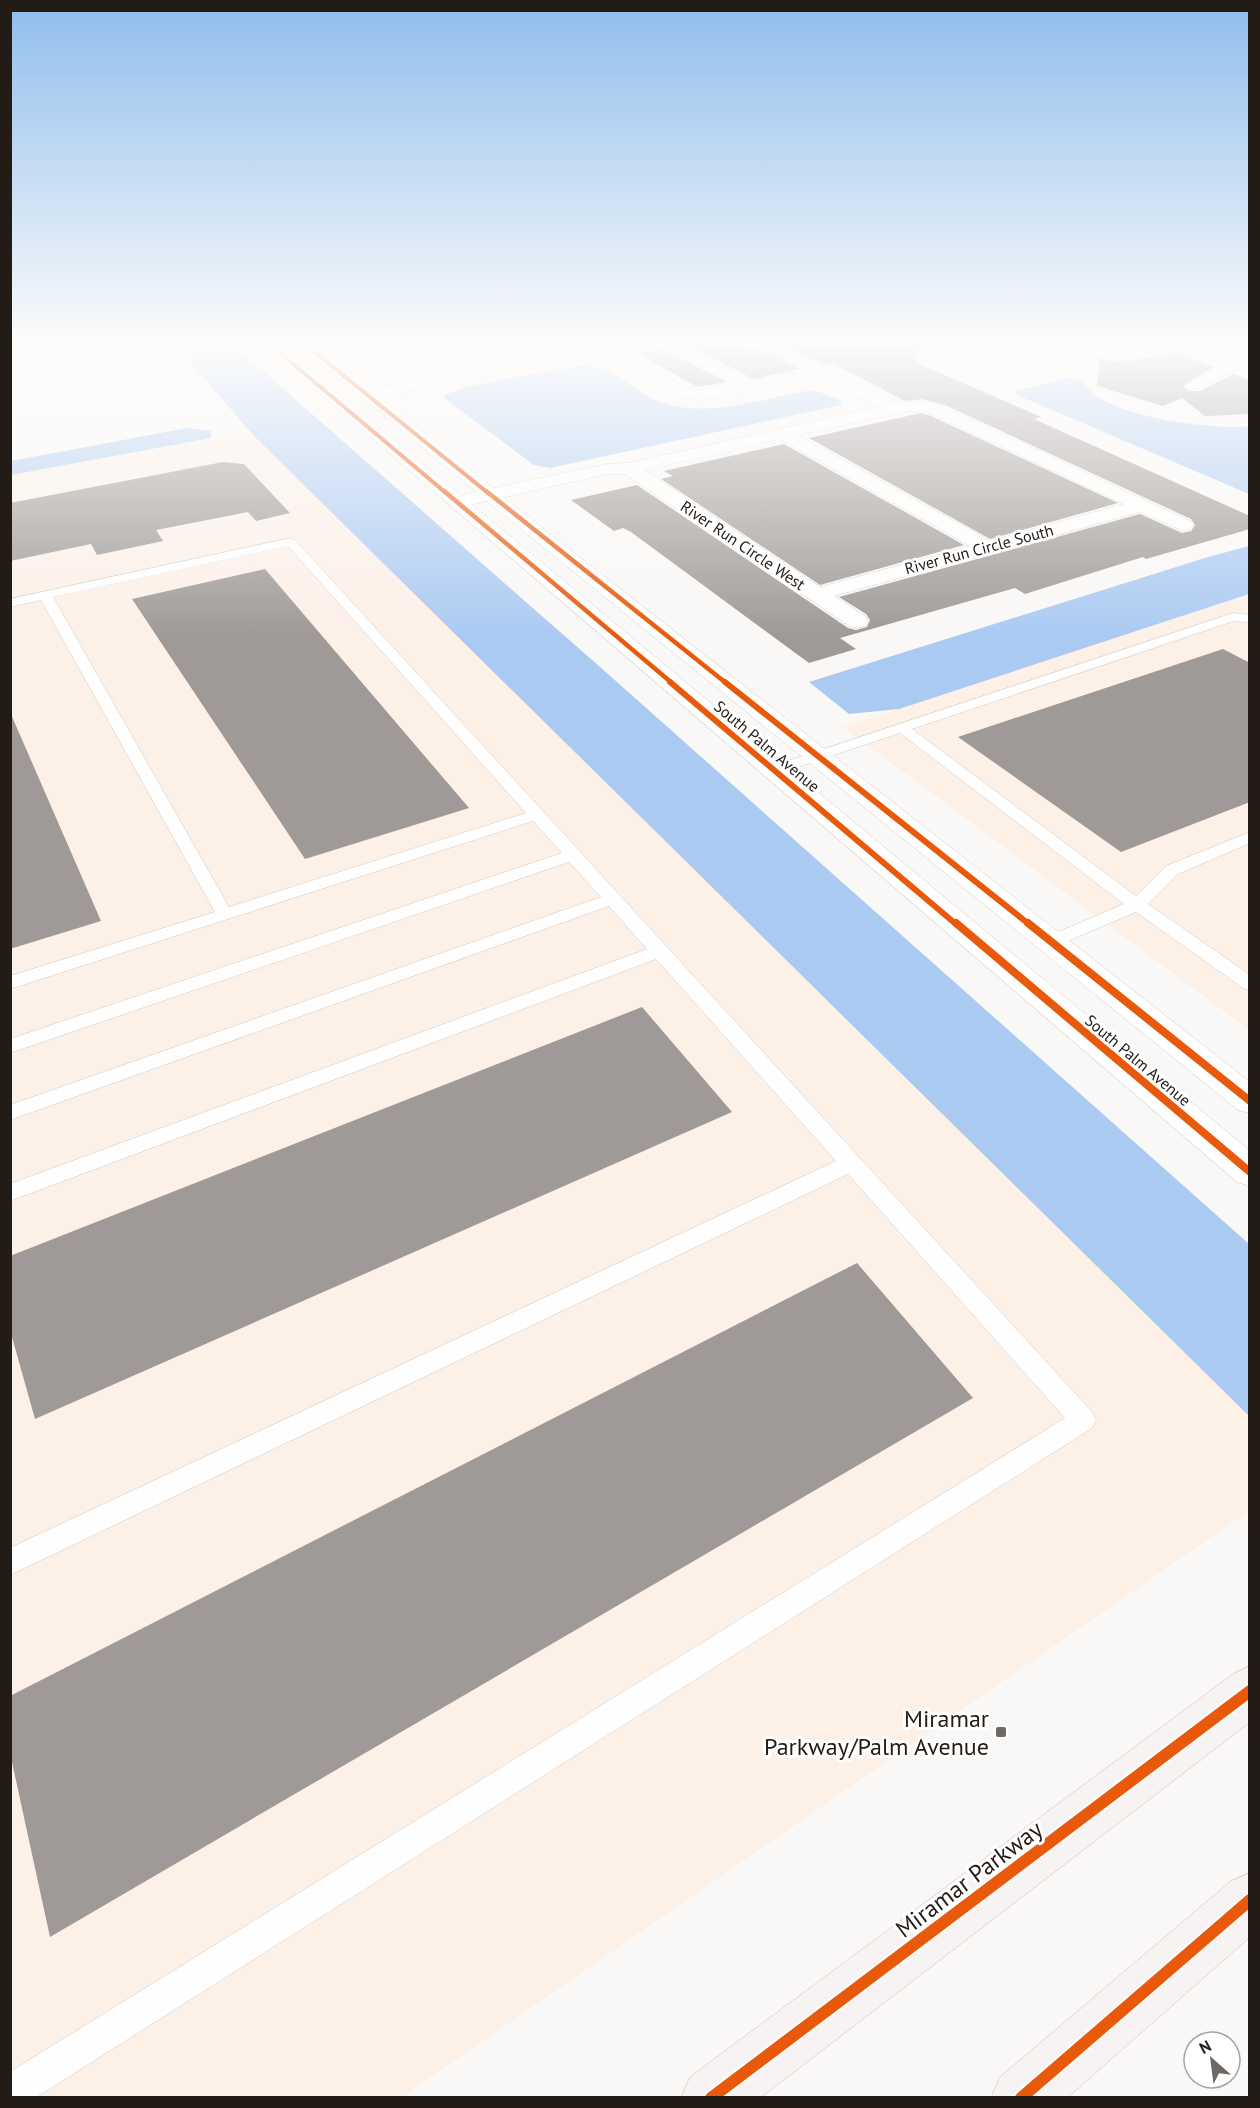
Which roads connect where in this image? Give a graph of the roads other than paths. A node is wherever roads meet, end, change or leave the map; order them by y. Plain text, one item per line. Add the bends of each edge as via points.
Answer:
1 (382, 439) edge
2 (422, 439) edge
3 (759, 439) edge
4 (793, 439) edge
5 (1000, 439) edge
6 (629, 468) junction
7 (495, 500) junction
8 (1140, 506) junction
9 (463, 507) junction
10 (1183, 525) dead end
11 (986, 547) junction
12 (818, 594) junction
13 (45, 595) junction
14 (10, 603) edge
15 (1250, 619) edge
16 (857, 621) dead end
17 (902, 728) junction
18 (818, 756) junction
19 (775, 770) junction
20 (537, 815) junction
21 (1250, 837) edge
22 (573, 855) junction
23 (613, 899) junction
24 (1137, 904) junction
25 (225, 915) junction
26 (1052, 941) junction
27 (660, 951) junction
28 (10, 983) edge
29 (1250, 984) edge
30 (10, 1046) edge
31 (1250, 1101) edge
32 (10, 1113) edge
33 (851, 1163) junction
34 (1250, 1172) edge
35 (10, 1192) edge
36 (10, 1562) edge
37 (1250, 1691) edge
38 (1250, 1900) edge
39 (10, 2093) edge
40 (711, 2097) edge
41 (1021, 2097) edge

1 - 9 street, South Palm Avenue
2 - 7 street, South Palm Avenue
3 - 6 street
4 - 11 street
5 - 8 street
6 - 7 street via 621,476
6 - 12 street, River Run Circle West
7 - 9 street
7 - 18 street, South Palm Avenue
8 - 10 street
8 - 11 street, River Run Circle South
9 - 19 street, South Palm Avenue
11 - 12 street, River Run Circle South
12 - 16 street, River Run Circle West
13 - 14 lane
13 - 20 lane via 291,542
13 - 25 lane
15 - 17 lane via 1233,617
17 - 18 lane
17 - 24 lane
18 - 19 lane
18 - 26 street, South Palm Avenue
19 - 34 street, South Palm Avenue
20 - 22 lane
20 - 25 lane
21 - 24 lane via 1172,870
22 - 23 lane
22 - 30 lane
23 - 27 lane
23 - 32 lane
24 - 26 lane
24 - 29 lane
25 - 28 lane
26 - 31 street, South Palm Avenue
27 - 33 lane
27 - 35 lane
33 - 36 lane
33 - 39 lane via 1083,1420
37 - 40 main road, Miramar Parkway
38 - 41 main road

